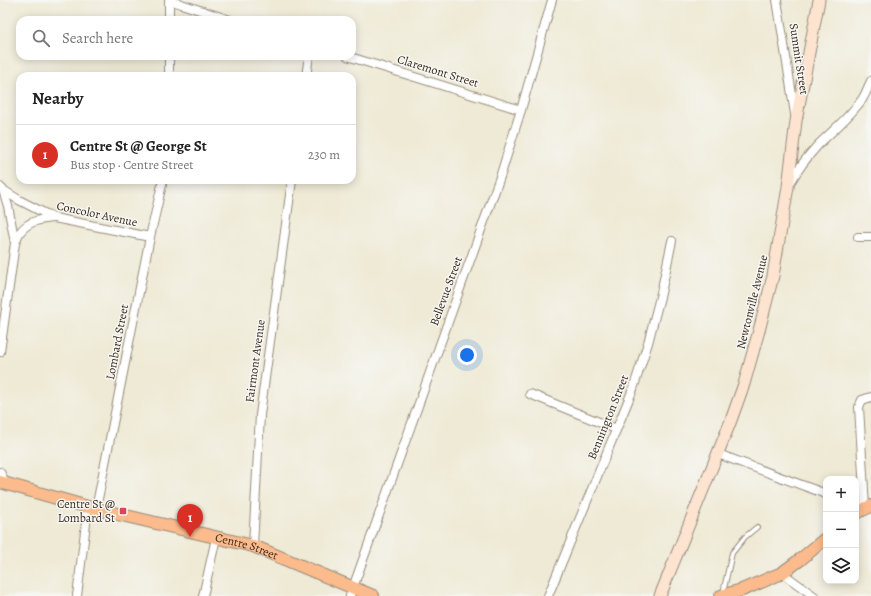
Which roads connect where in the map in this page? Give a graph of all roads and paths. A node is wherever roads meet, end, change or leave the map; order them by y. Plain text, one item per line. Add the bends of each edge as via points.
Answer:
1 (169, 0) edge
2 (552, 0) edge
3 (777, 0) edge
4 (819, 0) edge
5 (169, 16) edge
6 (218, 16) edge
7 (356, 59) edge
8 (169, 60) edge
9 (308, 60) edge
10 (169, 72) edge
11 (307, 72) edge
12 (871, 81) edge
13 (521, 110) junction
14 (796, 121) junction
15 (162, 184) edge
16 (291, 184) edge
17 (788, 187) junction
18 (1, 189) edge
19 (54, 218) junction
20 (150, 237) junction
21 (858, 237) dead end
22 (871, 237) edge
23 (672, 242) dead end
24 (15, 243) junction
25 (0, 352) edge
26 (530, 394) dead end
27 (871, 397) edge
28 (616, 429) junction
29 (718, 454) junction
30 (0, 472) edge
31 (3, 483) edge
32 (823, 493) edge
33 (92, 508) junction
34 (862, 508) edge
35 (757, 527) dead end
36 (216, 538) junction
37 (823, 541) edge
38 (253, 546) junction
39 (782, 573) junction
40 (351, 592) edge
41 (742, 593) edge
42 (77, 596) edge
43 (203, 596) edge
44 (373, 596) edge
45 (548, 596) edge
46 (660, 596) edge
47 (721, 596) edge
48 (814, 596) edge

1 - 5 street
1 - 6 street
2 - 13 street, Bellevue Street
3 - 14 street, Summit Street
4 - 14 main road, Newtonville Avenue
7 - 13 street, Claremont Street
8 - 10 street
9 - 11 street
12 - 17 street via 852,112 806,158
13 - 40 street, Bellevue Street via 493,199
14 - 17 main road, Newtonville Avenue
15 - 20 street, Lombard Street
16 - 38 street, Fairmont Avenue via 260,415
17 - 29 main road, Newtonville Avenue via 760,327 744,384
18 - 19 street, Concolor Avenue
18 - 24 street via 8,206
19 - 20 street, Concolor Avenue
19 - 24 street via 30,223 21,231
20 - 33 street, Lombard Street
21 - 22 street
23 - 28 street, Bennington Street via 648,343
24 - 25 street
26 - 28 street
27 - 34 street via 862,400 859,406
28 - 45 street, Bennington Street
29 - 32 street
29 - 46 main road, Newtonville Avenue
30 - 31 street
31 - 33 main road, Centre Street
33 - 36 main road, Centre Street
33 - 42 street, Lombard Street
35 - 47 lane via 732,553
36 - 38 main road, Centre Street
36 - 43 street
37 - 39 main road
38 - 40 main road, Centre Street
39 - 41 main road
39 - 48 street
40 - 44 main road, Centre Street
41 - 47 main road

